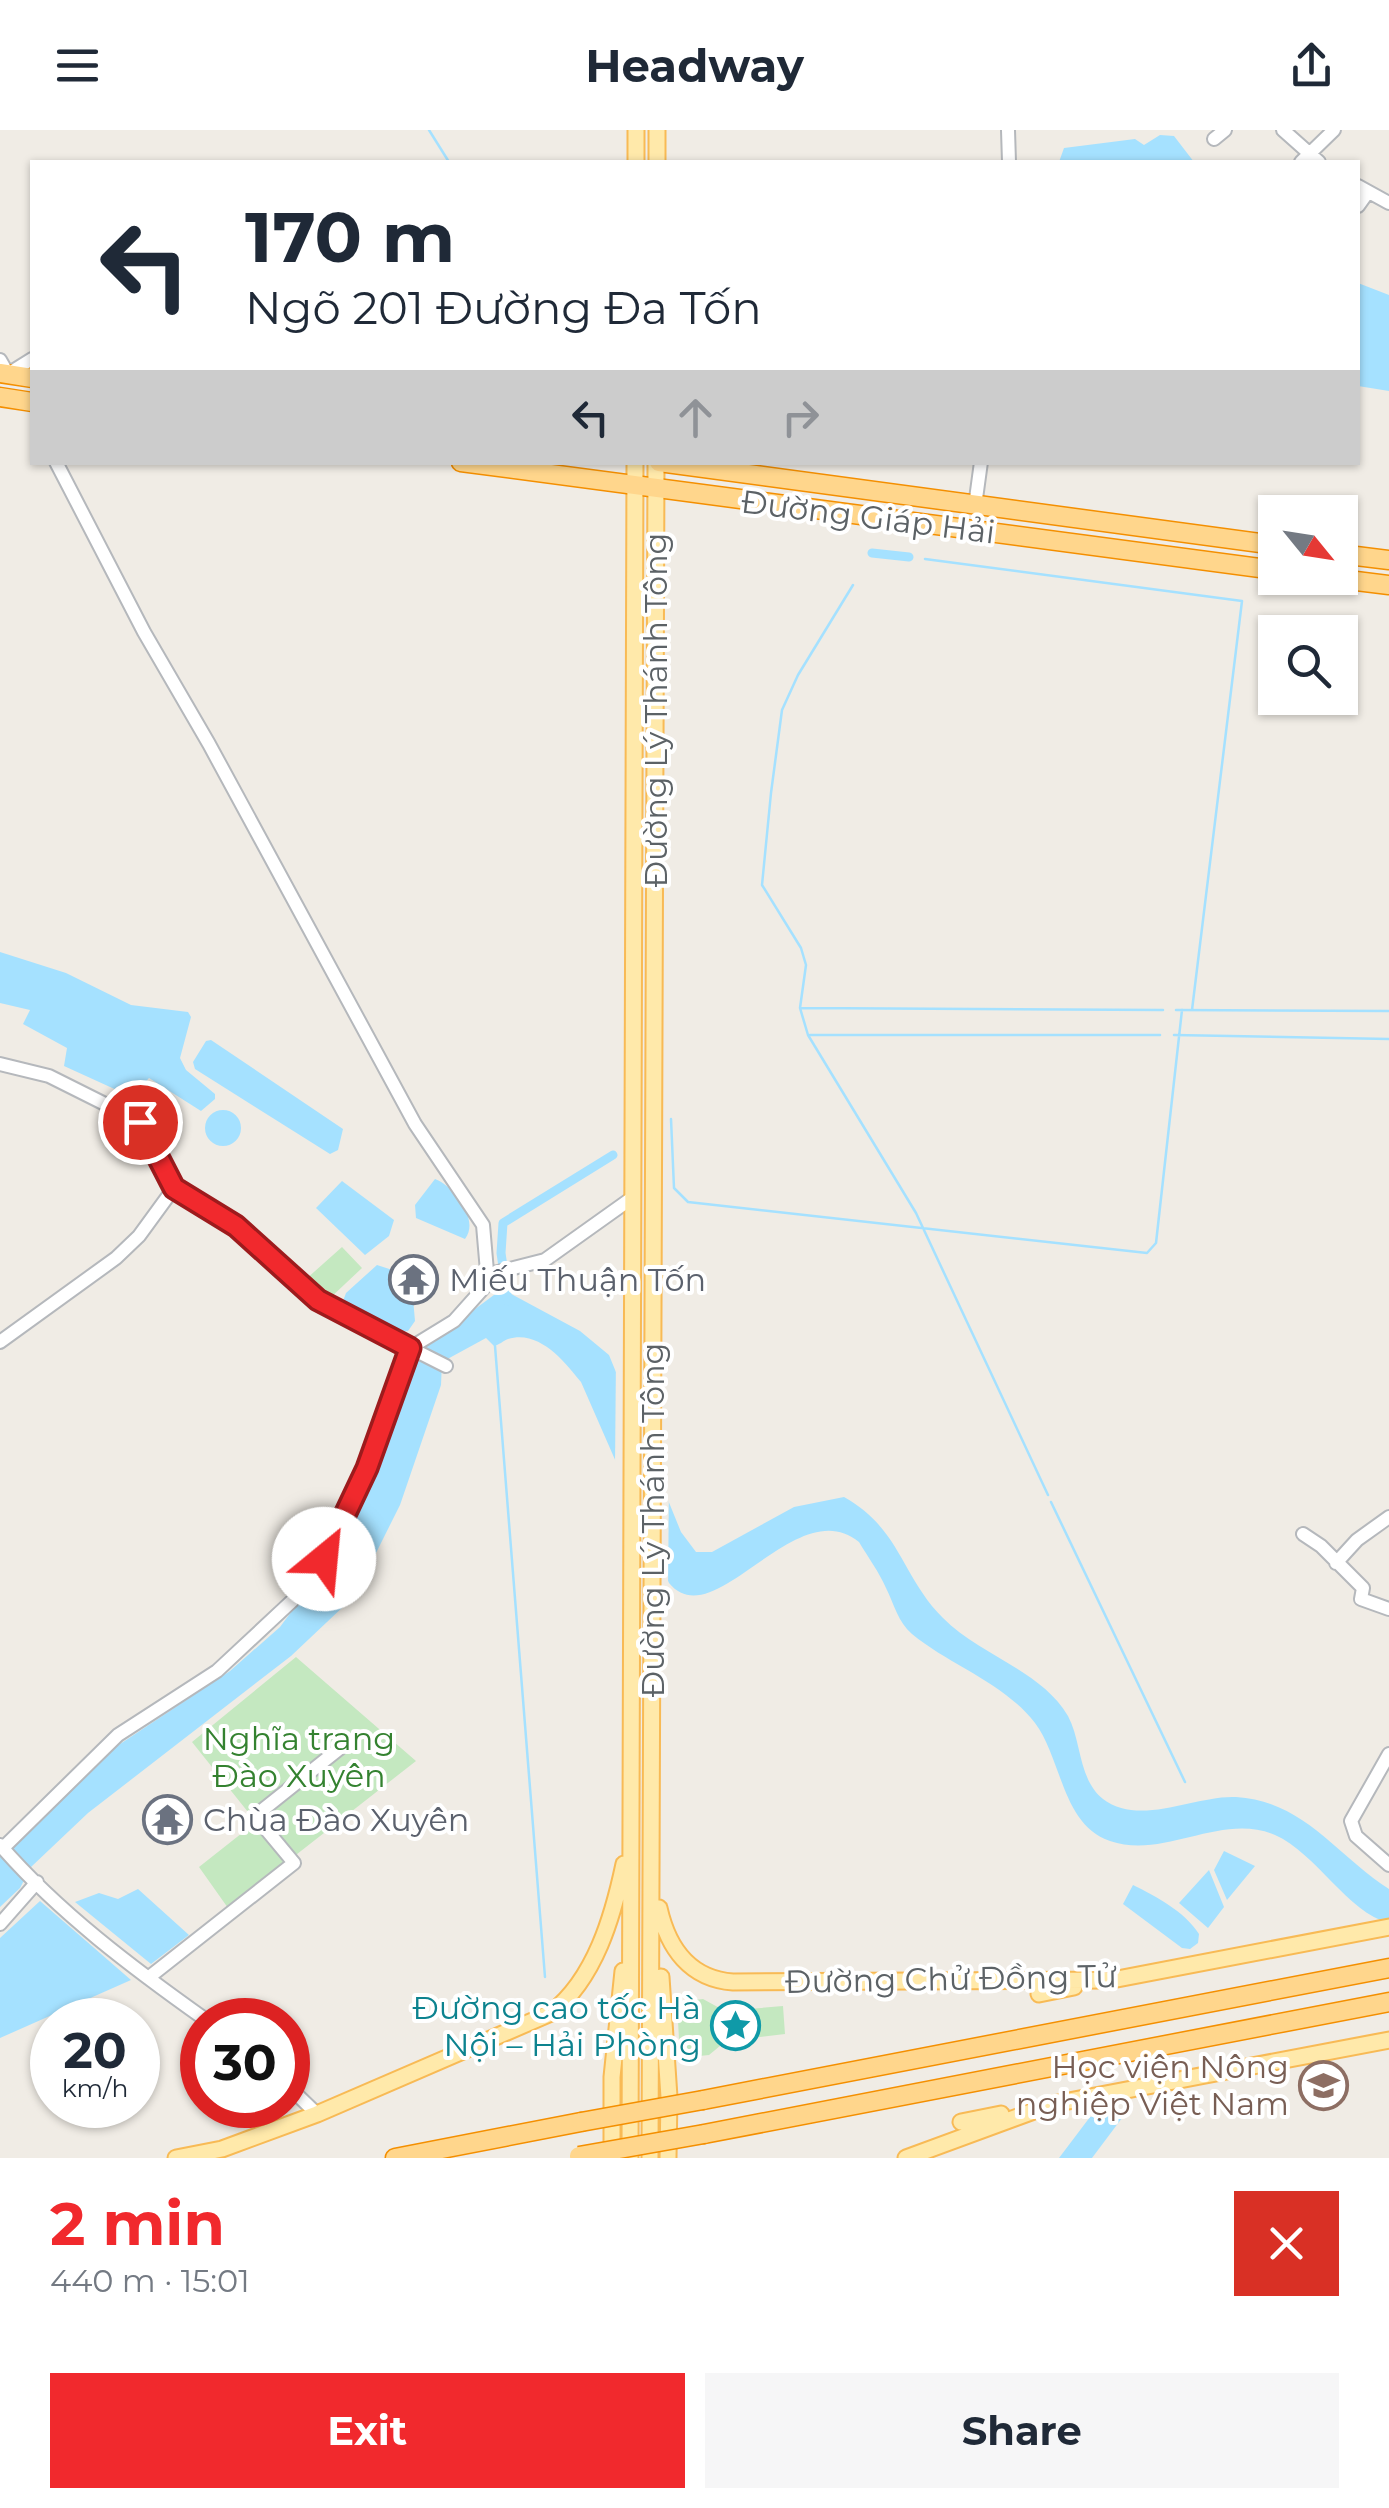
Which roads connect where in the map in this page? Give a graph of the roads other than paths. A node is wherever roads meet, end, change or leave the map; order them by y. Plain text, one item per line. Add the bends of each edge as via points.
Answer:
1 (636, 130) edge
2 (657, 130) edge
3 (1008, 130) edge
4 (1284, 130) edge
5 (1334, 130) edge
6 (636, 160) edge
7 (657, 160) edge
8 (1009, 160) edge
9 (1310, 160) edge
10 (1363, 188) edge
11 (1389, 203) edge
12 (30, 359) edge
13 (3, 369) edge
14 (30, 377) edge
15 (15, 399) edge
16 (58, 465) edge
17 (483, 465) edge
18 (635, 465) edge
19 (658, 465) edge
20 (680, 465) edge
21 (981, 465) edge
22 (634, 486) junction
23 (656, 489) junction
24 (975, 506) junction
25 (1002, 510) junction
26 (998, 534) junction
27 (1258, 543) edge
28 (1358, 556) edge
29 (1389, 560) edge
30 (1258, 568) edge
31 (1358, 581) edge
32 (1389, 585) edge
33 (0, 1064) edge
34 (632, 1172) junction
35 (654, 1172) junction
36 (174, 1188) junction
37 (632, 1198) junction
38 (493, 1273) junction
39 (0, 1342) edge
40 (412, 1349) junction
41 (446, 1366) dead end
42 (1389, 1517) edge
43 (1303, 1534) dead end
44 (1336, 1563) junction
45 (1389, 1609) edge
46 (344, 1745) dead end
47 (652, 1751) junction
48 (631, 1752) junction
49 (1389, 1754) edge
50 (630, 1836) junction
51 (1, 1846) edge
52 (652, 1859) junction
53 (1389, 1865) edge
54 (34, 1880) junction
55 (0, 1924) edge
56 (1382, 1928) edge
57 (630, 1942) junction
58 (652, 1944) junction
59 (1389, 1968) edge
60 (148, 1978) junction
61 (1112, 1980) junction
62 (1039, 1994) dead end
63 (180, 2001) edge
64 (1389, 2002) edge
65 (1389, 2040) edge
66 (1053, 2104) junction
67 (310, 2107) edge
68 (317, 2114) junction
69 (961, 2122) dead end
70 (291, 2136) dead end
71 (222, 2148) junction
72 (575, 2157) edge
73 (176, 2158) edge
74 (395, 2158) edge
75 (612, 2158) edge
76 (630, 2158) edge
77 (650, 2158) edge
78 (668, 2158) edge
79 (906, 2158) edge

1 - 6 main road
2 - 7 main road
3 - 8 street
4 - 9 street
5 - 9 street
10 - 11 street
12 - 13 street
13 - 14 highway
13 - 15 highway
16 - 38 street via 415,1124 483,1224
17 - 22 highway, Đường Giáp Hải
18 - 22 main road, Đường Lý Thánh Tông
19 - 23 main road, Đường Lý Thánh Tông
20 - 24 highway, Đường Giáp Hải
21 - 24 street
22 - 23 highway, Đường Giáp Hải
22 - 34 main road, Đường Lý Thánh Tông
23 - 26 highway, Đường Giáp Hải
23 - 35 main road, Đường Lý Thánh Tông
24 - 25 highway, Đường Giáp Hải
25 - 26 highway
25 - 27 highway, Đường Giáp Hải
26 - 30 highway, Đường Giáp Hải
28 - 29 highway
31 - 32 highway
33 - 36 street via 50,1076 140,1122
34 - 35 main road
34 - 37 main road, Đường Lý Thánh Tông
35 - 47 main road, Đường Lý Thánh Tông
36 - 39 street via 139,1236 94,1278
36 - 40 street via 236,1226 318,1300
37 - 38 street via 545,1260
37 - 48 main road, Đường Lý Thánh Tông
38 - 40 street via 468,1308
40 - 41 street
40 - 51 street via 353,1502 324,1559 292,1601 217,1672 118,1736
42 - 44 street
43 - 44 street
44 - 45 street via 1364,1588 1361,1600
46 - 60 street via 254,1816 294,1862
47 - 48 main road
47 - 52 main road, Đường Lý Thánh Tông
48 - 50 main road, Đường Lý Thánh Tông
49 - 53 street via 1351,1821 1356,1836
50 - 57 main road, Đường Lý Thánh Tông
50 - 68 main road via 609,1924 564,2001
51 - 54 street
52 - 58 main road, Đường Lý Thánh Tông
52 - 61 main road, Đường Chử Đồng Tử via 670,1944 692,1968 719,1980
54 - 55 street
54 - 60 street
56 - 61 main road, Đường Chử Đồng Tử
57 - 75 main road via 615,2036
57 - 76 main road, Đường Lý Thánh Tông
58 - 77 main road, Đường Lý Thánh Tông
58 - 78 main road via 664,2018
59 - 74 highway, bridge
60 - 63 street
61 - 62 main road
64 - 72 highway, bridge
65 - 66 main road
66 - 69 main road
66 - 79 main road
67 - 68 street
68 - 71 main road
70 - 71 main road
71 - 73 main road

